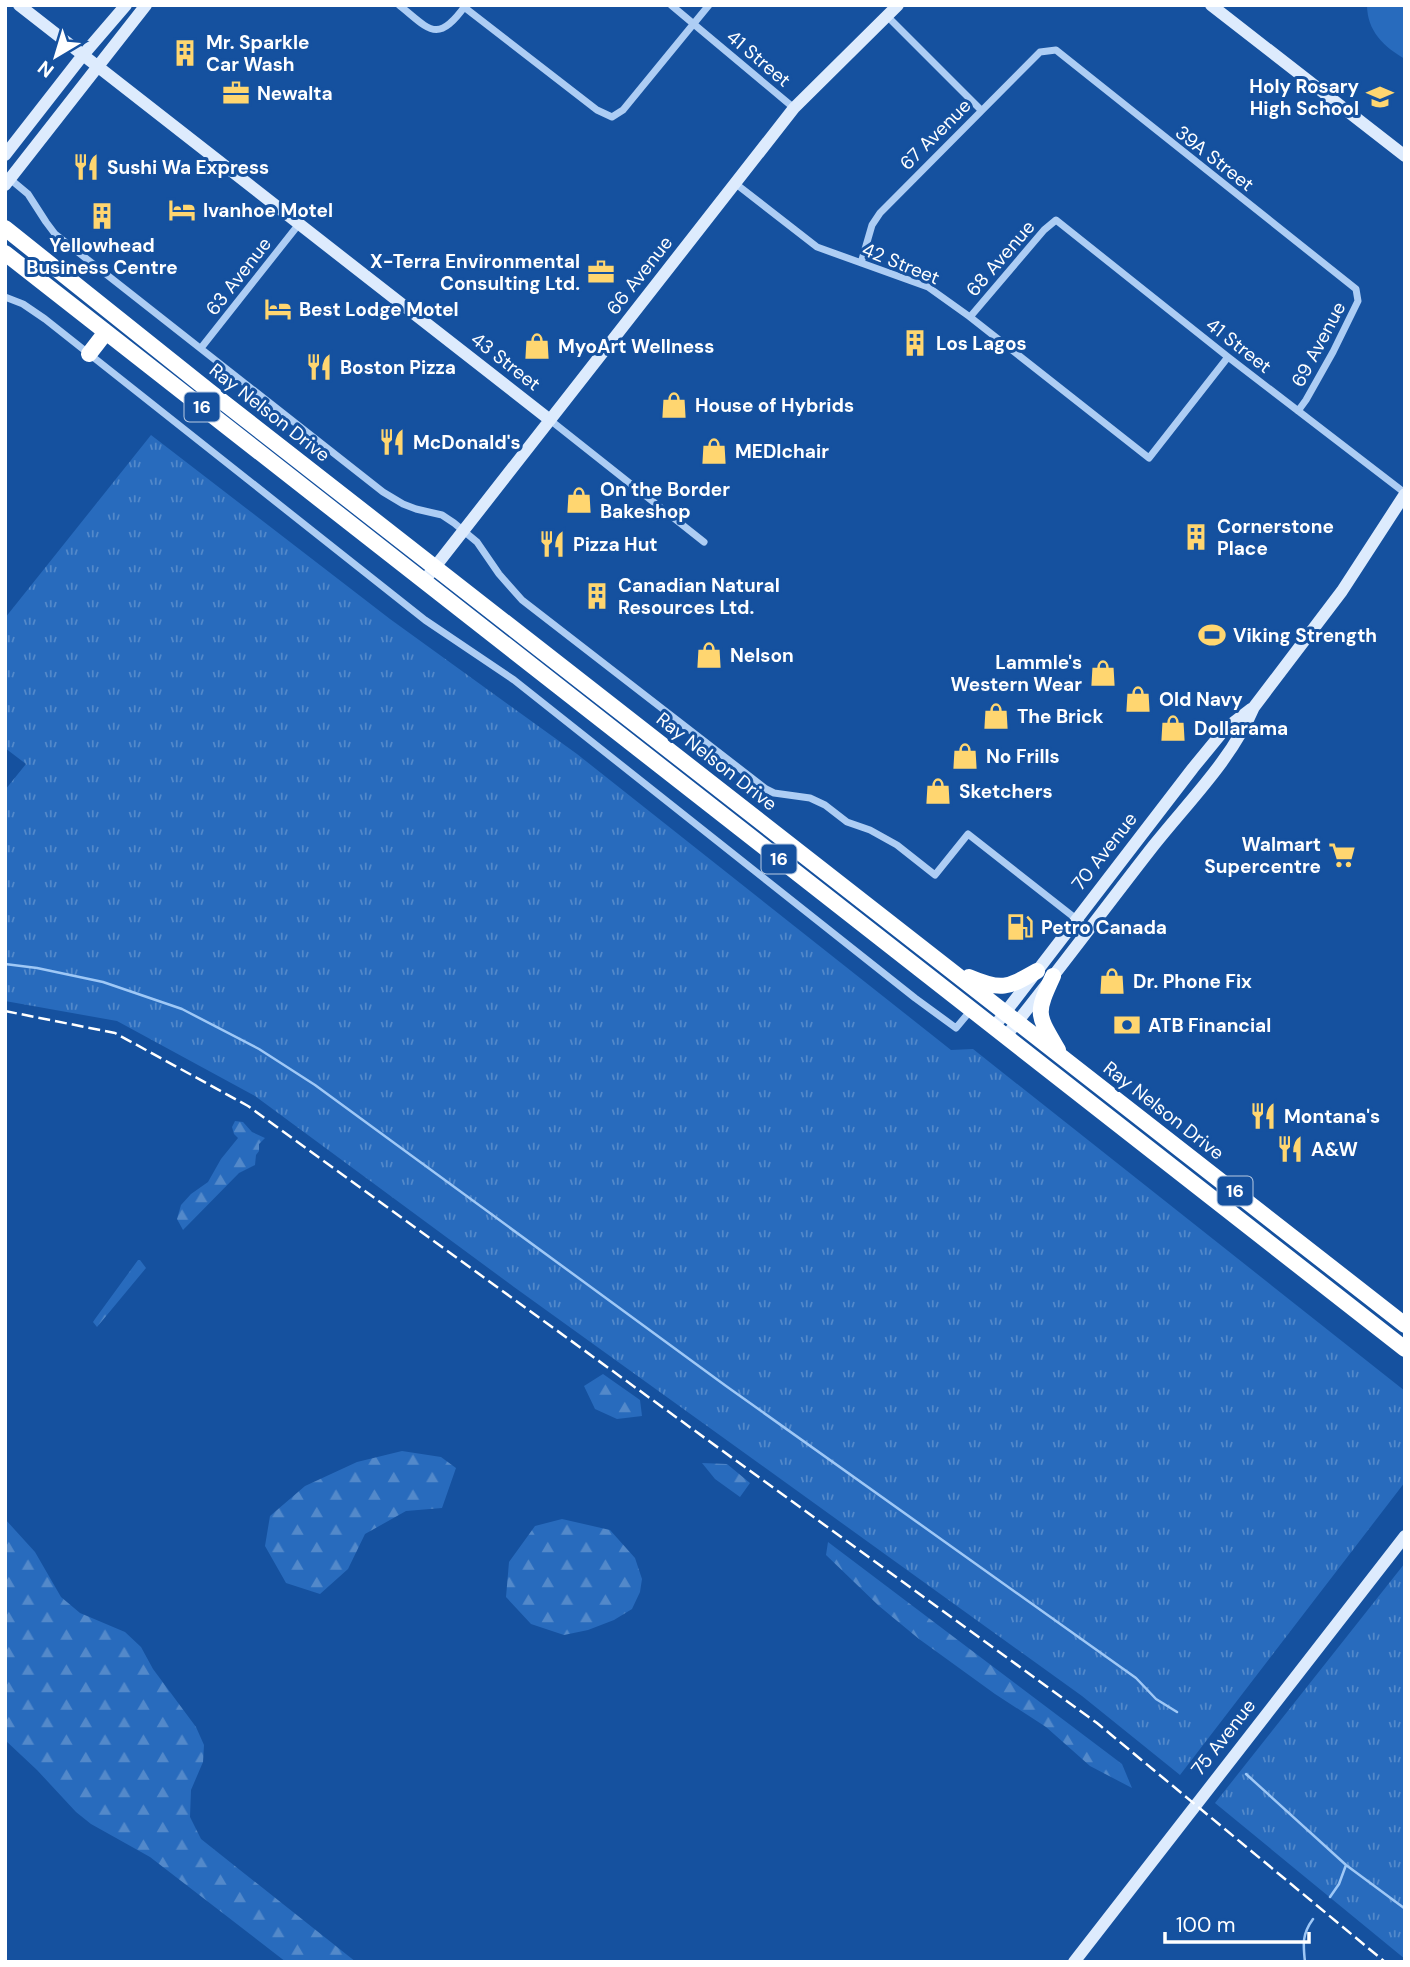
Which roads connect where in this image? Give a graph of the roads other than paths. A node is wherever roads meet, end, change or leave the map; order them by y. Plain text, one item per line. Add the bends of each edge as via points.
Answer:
1 (19, 5) edge
2 (126, 5) edge
3 (146, 5) edge
4 (398, 5) edge
5 (670, 5) edge
6 (709, 5) edge
7 (898, 5) edge
8 (1211, 5) edge
9 (465, 6) edge
10 (887, 16) junction
11 (693, 23) junction
12 (1056, 50) joint
13 (83, 55) junction
14 (97, 66) junction
15 (794, 108) junction
16 (981, 110) junction
17 (5, 155) edge
18 (1405, 156) edge
19 (8, 182) edge
20 (736, 184) junction
21 (1056, 220) joint
22 (299, 224) junction
23 (5, 228) edge
24 (5, 253) edge
25 (860, 263) junction
26 (1356, 289) joint
27 (5, 297) edge
28 (970, 317) junction
29 (106, 332) junction
30 (201, 348) junction
31 (89, 354) junction
32 (1228, 357) junction
33 (1298, 411) junction
34 (550, 420) junction
35 (1405, 494) edge
36 (464, 531) junction
37 (704, 542) dead end
38 (435, 567) junction
39 (424, 581) junction
40 (1254, 707) junction
41 (1076, 918) junction
42 (1089, 929) junction
43 (946, 967) junction
44 (1045, 974) junction
45 (971, 1009) junction
46 (1011, 1018) junction
47 (1000, 1032) junction
48 (1063, 1058) junction
49 (1405, 1325) edge
50 (1405, 1349) edge
51 (1405, 1536) edge
52 (1074, 1962) edge

1 - 13 street, 43 Street
2 - 13 street
3 - 14 street
4 - 9 street via 438,31
5 - 11 street, 41 Street
6 - 11 street
7 - 10 street, 66 Avenue
8 - 18 street
9 - 11 street via 612,117
10 - 15 street, 66 Avenue
10 - 16 street
11 - 15 street, 41 Street
12 - 16 street, 67 Avenue via 1040,52
12 - 26 street, 39A Street
13 - 14 street, 43 Street
13 - 17 street
14 - 19 street
14 - 22 street, 43 Street
15 - 20 street, 66 Avenue
16 - 25 street, 67 Avenue via 880,213
19 - 30 street via 28,194 55,234
20 - 25 street, 42 Street via 817,247
20 - 34 street, 66 Avenue
21 - 28 street, 68 Avenue
21 - 32 street, 41 Street
22 - 30 street, 63 Avenue
22 - 34 street, 43 Street
23 - 38 highway, Ray Nelson Drive / 16
24 - 29 highway, Ray Nelson Drive / 16
25 - 28 street, 42 Street via 928,287
26 - 33 street, 69 Avenue via 1359,301
27 - 31 street via 23,304
28 - 32 street, 42 Street via 1149,458
29 - 31 highway
29 - 39 highway, Ray Nelson Drive / 16
30 - 36 street via 383,492 416,509 442,515
31 - 45 street via 425,620 525,688 915,998 956,1028
32 - 33 street, 41 Street
33 - 35 street, 41 Street
34 - 36 street, 66 Avenue
34 - 37 street, 43 Street
35 - 40 street, 70 Avenue via 1342,591
36 - 38 street, 66 Avenue
36 - 41 street via 522,600 766,789 825,805 847,822 897,845 935,875 968,834
38 - 39 street, 66 Avenue
38 - 43 highway, Ray Nelson Drive / 16
39 - 45 highway, Ray Nelson Drive / 16
40 - 41 street, 70 Avenue via 1225,729
40 - 42 street, 70 Avenue via 1233,747
41 - 42 street
41 - 44 street, 70 Avenue
42 - 44 street, 70 Avenue
43 - 44 highway via 998,987
43 - 46 highway, Ray Nelson Drive / 16
44 - 46 street, 70 Avenue
44 - 48 highway via 1040,1013
45 - 47 highway, Ray Nelson Drive / 16
46 - 47 street, 70 Avenue
46 - 48 highway, Ray Nelson Drive / 16
47 - 50 highway, Ray Nelson Drive / 16
48 - 49 highway, Ray Nelson Drive / 16
51 - 52 street, 75 Avenue

